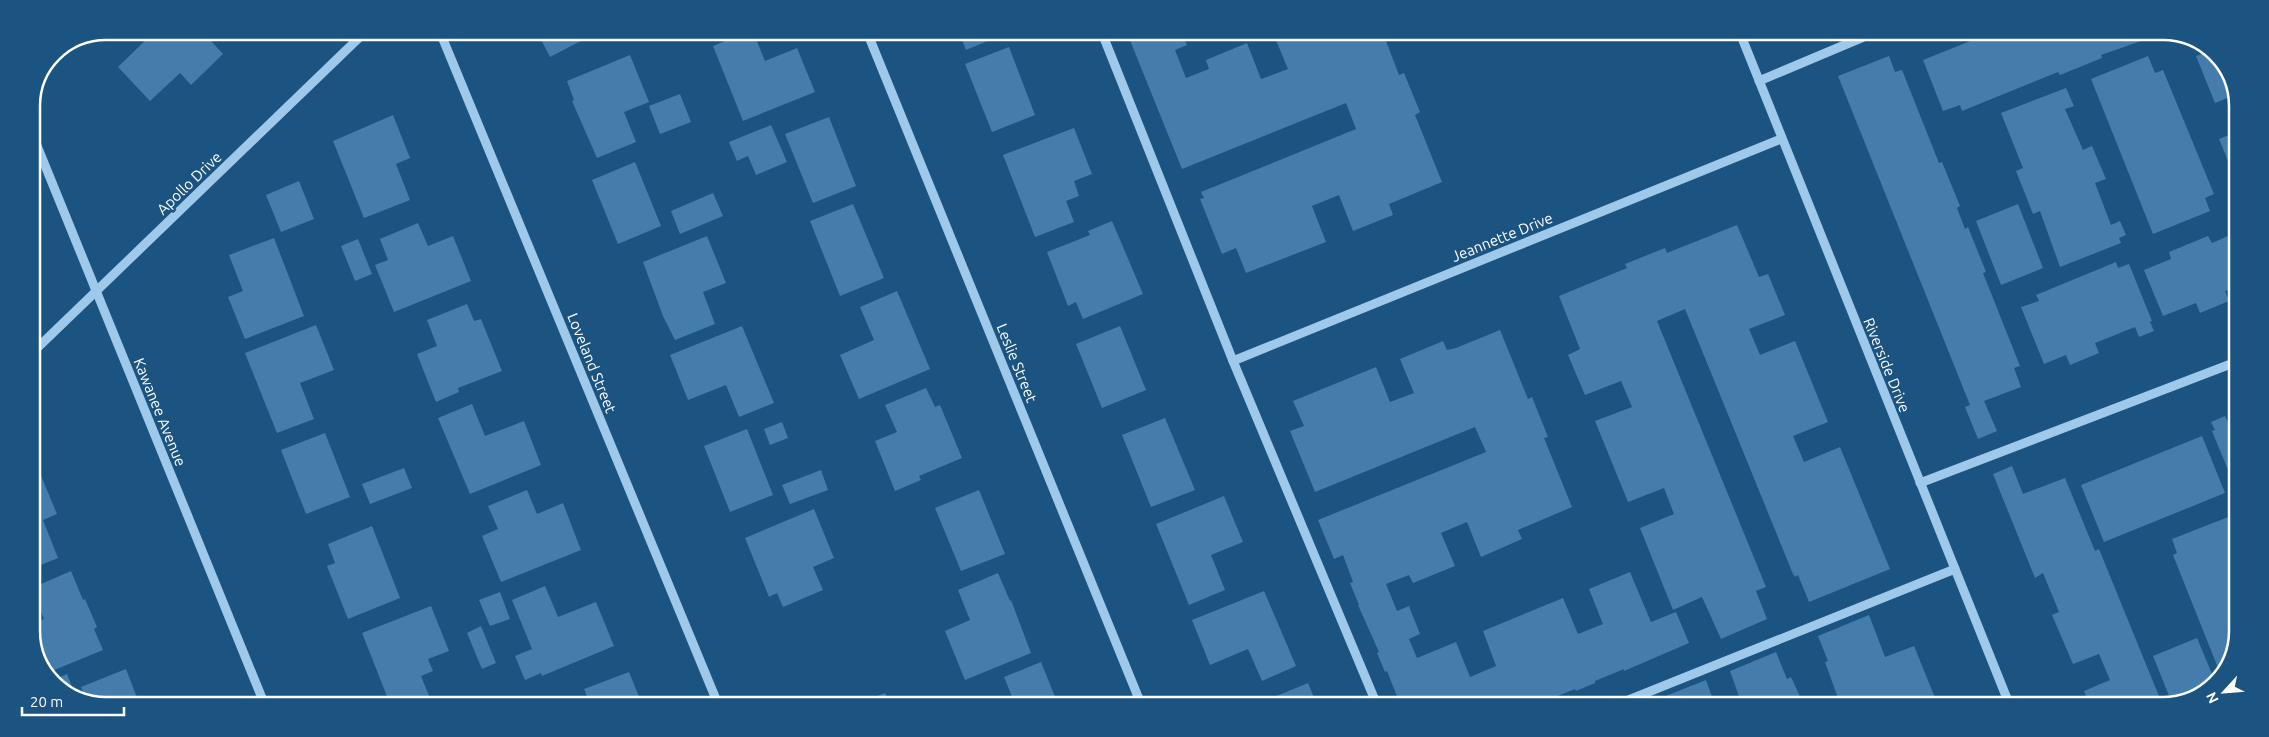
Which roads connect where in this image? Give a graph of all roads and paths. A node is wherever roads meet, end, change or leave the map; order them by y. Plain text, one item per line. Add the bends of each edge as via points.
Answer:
1 (357, 40) edge
2 (443, 40) edge
3 (870, 40) edge
4 (1105, 40) edge
5 (1743, 40) edge
6 (1858, 40) edge
7 (1759, 81) junction
8 (1781, 139) junction
9 (40, 153) edge
10 (96, 292) junction
11 (40, 345) edge
12 (1233, 362) junction
13 (2229, 365) edge
14 (1920, 483) junction
15 (1955, 569) junction
16 (262, 697) edge
17 (715, 697) edge
18 (1138, 697) edge
19 (1374, 697) edge
20 (1636, 697) edge
21 (2006, 697) edge

1 - 10 street, Apollo Drive
2 - 17 street, Loveland Street
3 - 18 street, Leslie Street
4 - 12 street
5 - 7 street, Riverside Drive
6 - 7 street
7 - 8 street, Riverside Drive
8 - 12 street, Jeannette Drive
8 - 14 street, Riverside Drive
9 - 10 street, Kawanee Avenue
10 - 11 street, Apollo Drive
10 - 16 street, Kawanee Avenue
12 - 19 street
13 - 14 street
14 - 15 street, Riverside Drive
15 - 20 street
15 - 21 street, Riverside Drive

